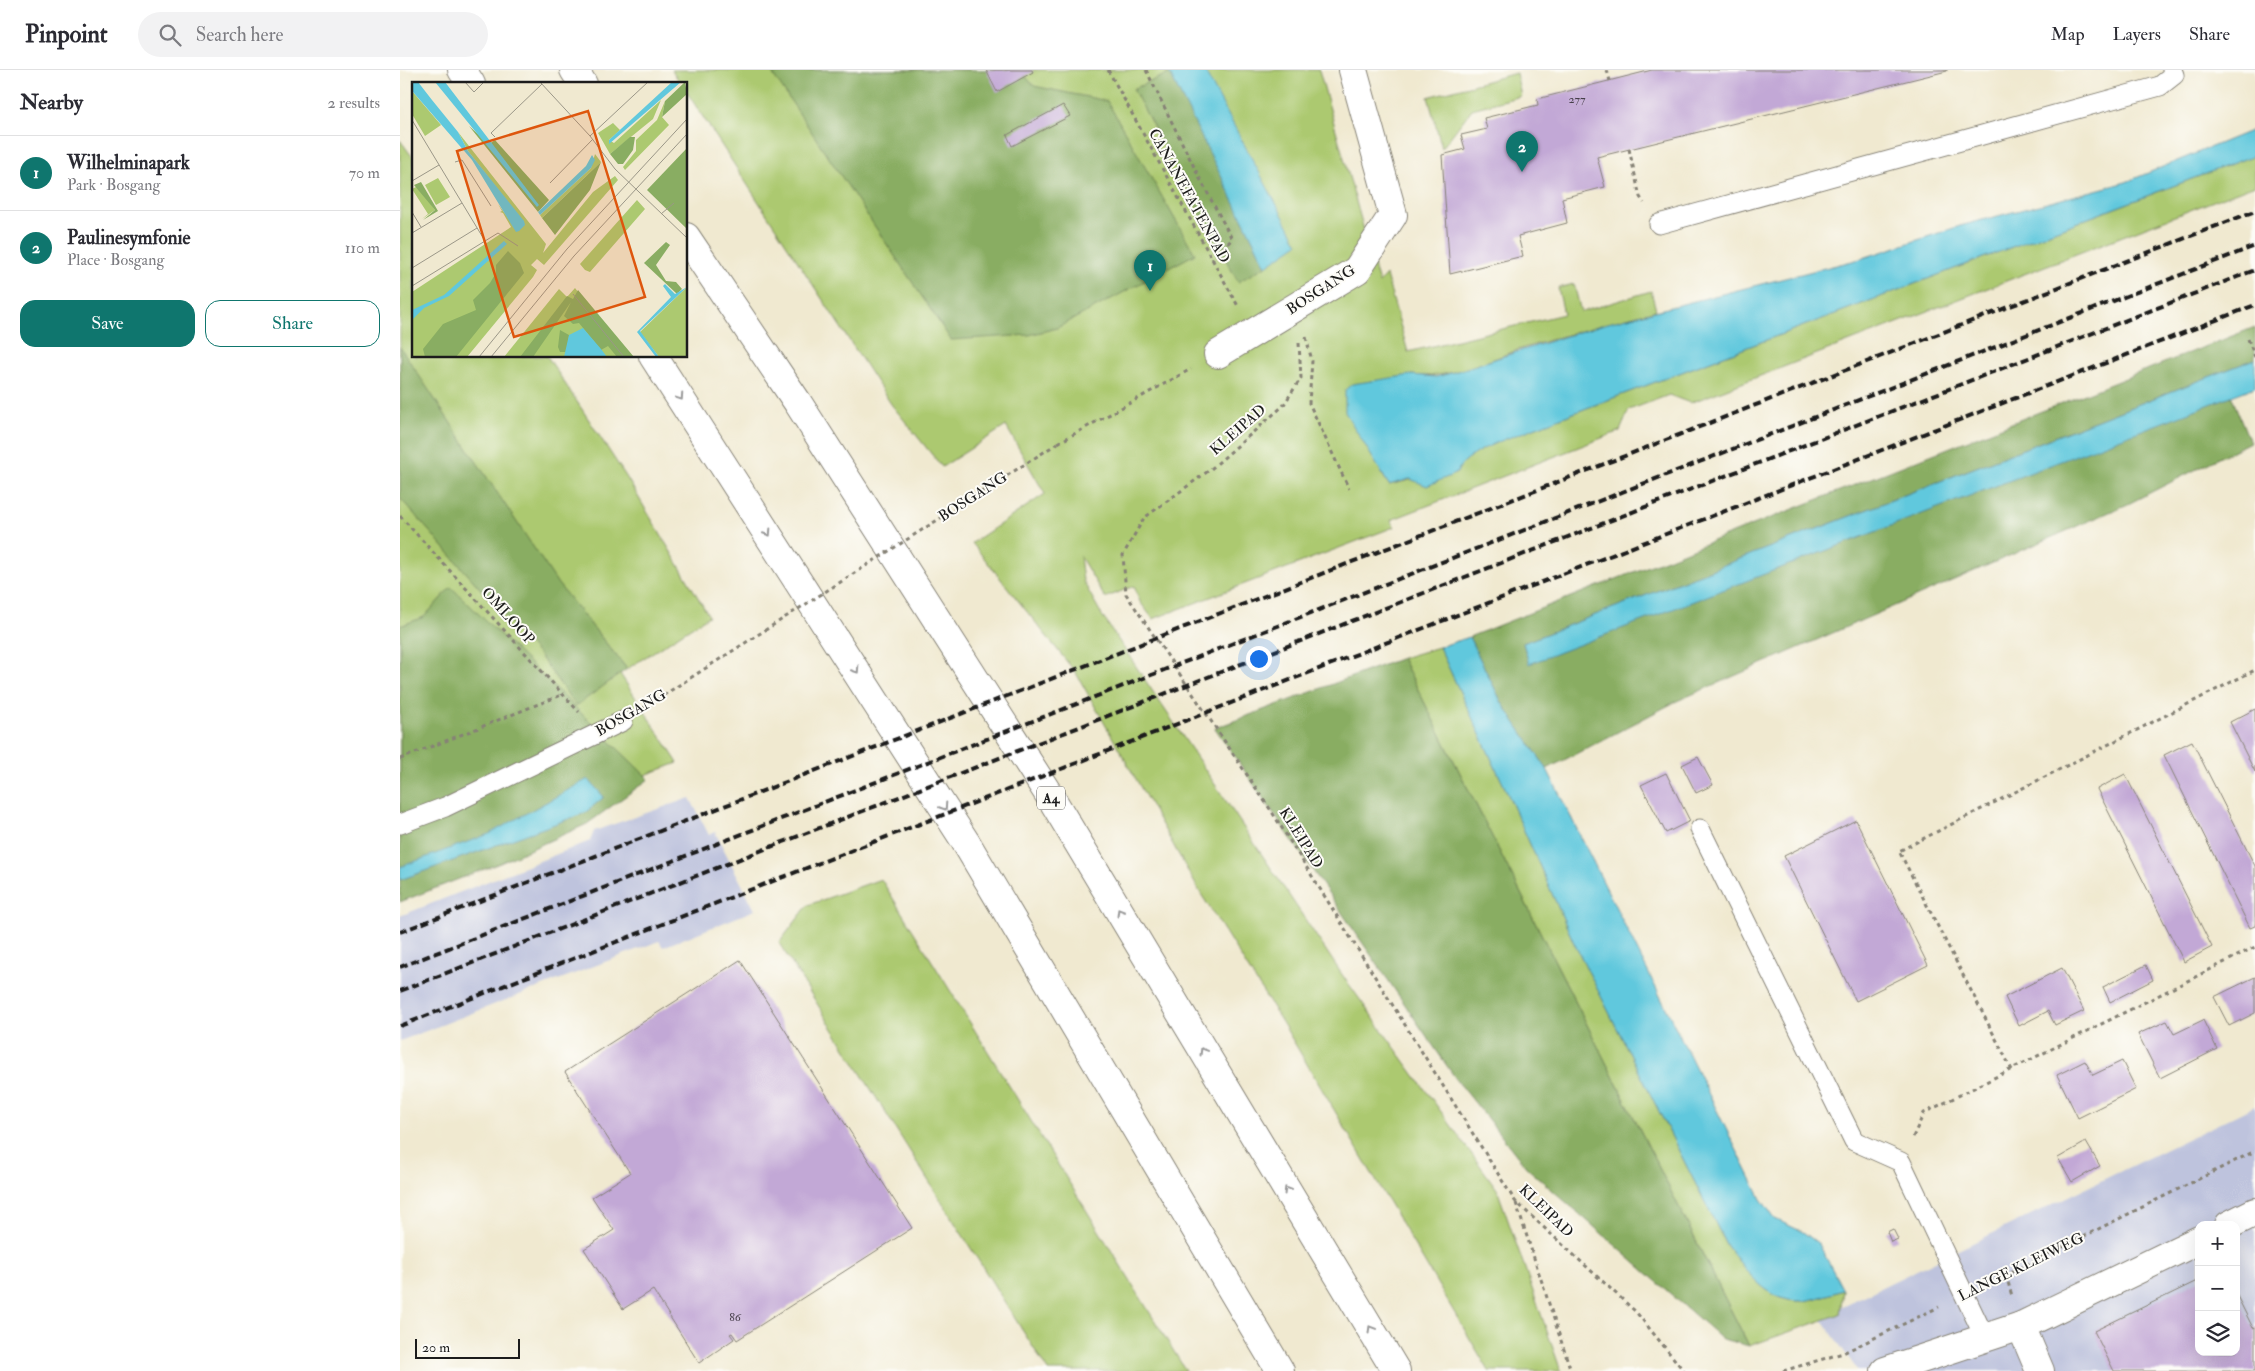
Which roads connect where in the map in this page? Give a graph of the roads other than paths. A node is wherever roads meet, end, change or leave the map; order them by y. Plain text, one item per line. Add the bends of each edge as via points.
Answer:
1 (462, 70) edge
2 (574, 70) edge
3 (1353, 70) edge
4 (2172, 70) edge
5 (470, 82) edge
6 (582, 82) edge
7 (1659, 224) road end
8 (688, 240) edge
9 (1218, 354) road end
10 (653, 358) edge
11 (623, 721) road end
12 (400, 824) edge
13 (1700, 829) dead end
14 (2255, 1212) edge
15 (2237, 1221) edge
16 (2195, 1242) edge
17 (2022, 1326) junction
18 (1985, 1338) junction
19 (1280, 1371) edge
20 (1396, 1371) edge
21 (1885, 1371) edge
22 (2040, 1371) edge

1 - 5 main road
2 - 6 main road
3 - 9 main road, BOSGANG via 1393,215 1356,270
4 - 7 lane via 2174,76 2160,86
20 -> 8 main road, A4 via 1053,801 798,403
10 -> 19 main road via 965,841
11 - 12 lane, BOSGANG via 445,806
13 - 18 lane via 1854,1141 1901,1162
14 - 15 main road
16 - 17 main road
17 - 18 main road
17 - 22 main road
18 - 21 main road

